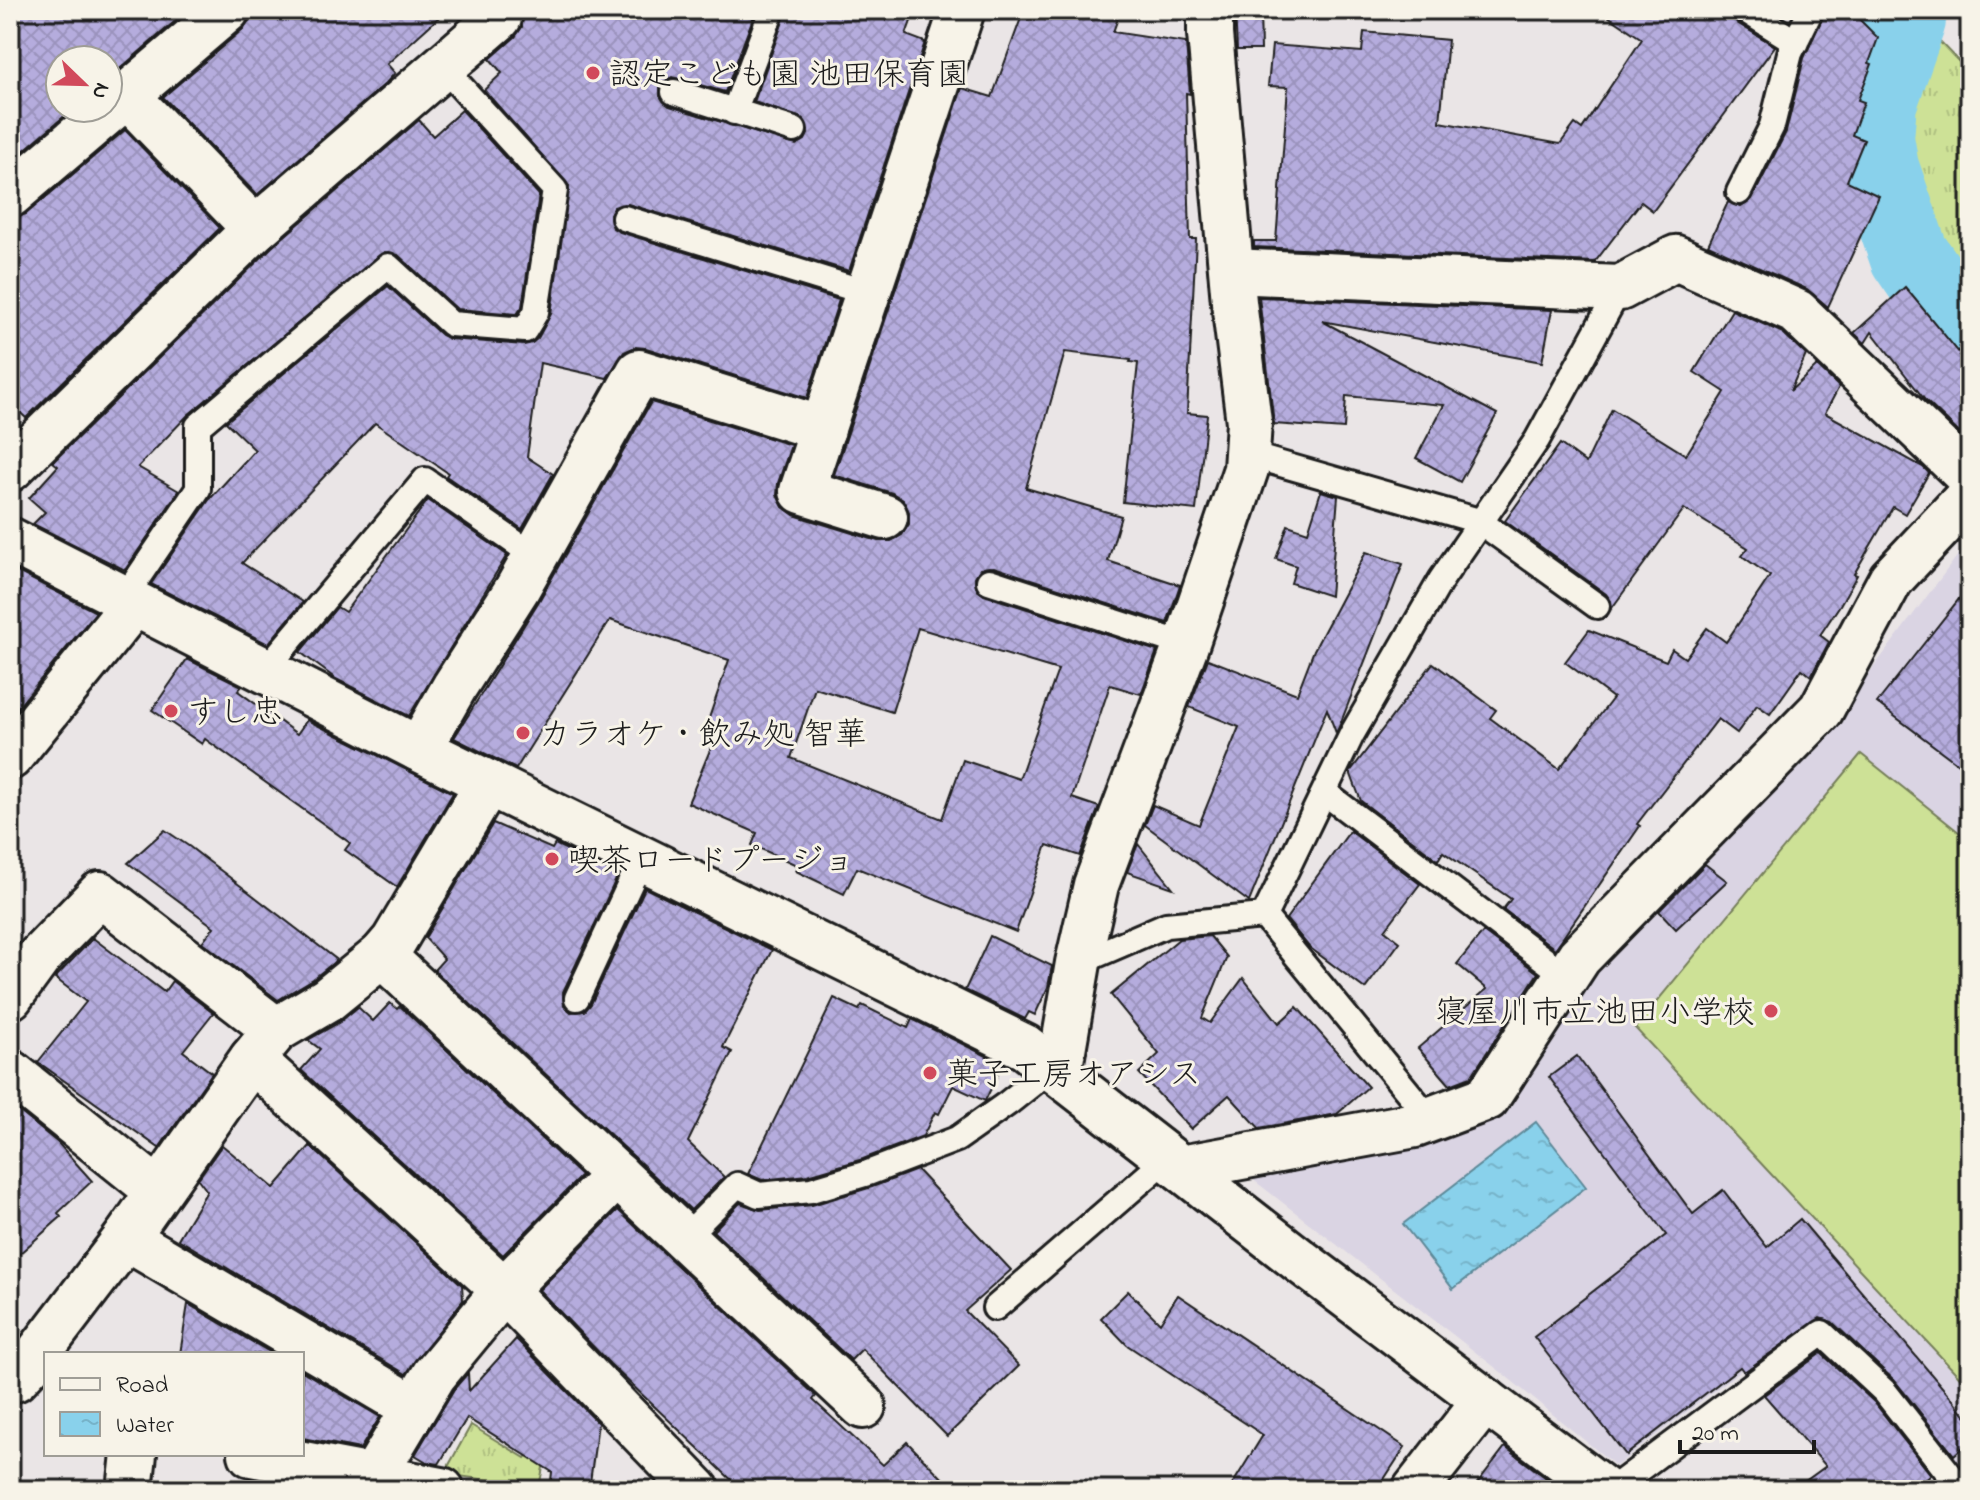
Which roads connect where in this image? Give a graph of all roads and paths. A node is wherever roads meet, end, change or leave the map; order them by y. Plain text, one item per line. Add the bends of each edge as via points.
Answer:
1 (227, 10) edge
2 (772, 10) edge
3 (962, 10) edge
4 (1210, 10) edge
5 (1745, 10) edge
6 (1811, 10) edge
7 (499, 18) dead end
8 (1796, 42) junction
9 (442, 66) junction
10 (674, 92) dead end
11 (127, 96) junction
12 (734, 112) junction
13 (794, 130) dead end
14 (1739, 192) dead end
15 (10, 195) edge
16 (624, 218) dead end
17 (255, 229) junction
18 (1232, 271) junction
19 (1620, 288) junction
20 (868, 293) junction
21 (823, 429) junction
22 (1246, 454) junction
23 (10, 469) edge
24 (1970, 478) edge
25 (1970, 495) edge
26 (885, 517) dead end
27 (1479, 521) junction
28 (10, 540) edge
29 (536, 557) junction
30 (989, 581) dead end
31 (129, 601) junction
32 (1597, 606) dead end
33 (1186, 645) junction
34 (265, 670) junction
35 (419, 749) junction
36 (10, 757) edge
37 (488, 783) junction
38 (1325, 793) junction
39 (642, 858) junction
40 (1264, 916) junction
41 (382, 955) junction
42 (1078, 963) junction
43 (1566, 976) junction
44 (10, 997) edge
45 (577, 998) dead end
46 (264, 1045) junction
47 (1056, 1070) junction
48 (10, 1072) edge
49 (1430, 1119) junction
50 (1174, 1163) junction
51 (617, 1175) junction
52 (158, 1191) junction
53 (126, 1238) junction
54 (684, 1238) junction
55 (504, 1290) junction
56 (995, 1308) dead end
57 (30, 1368) edge
58 (1485, 1400) junction
59 (863, 1406) dead end
60 (414, 1408) junction
61 (134, 1456) edge
62 (262, 1456) edge
63 (373, 1477) junction
64 (130, 1490) edge
65 (442, 1490) edge
66 (697, 1490) edge
67 (1415, 1490) edge
68 (1604, 1490) edge
69 (1611, 1490) edge
70 (1962, 1490) edge

1 - 11 street
2 - 12 lane
3 - 20 street
4 - 18 street
5 - 8 lane
6 - 8 lane
7 - 9 street
8 - 14 lane via 1772,126
9 - 17 street
9 - 31 lane via 555,190 536,312 525,330 451,324 388,266 198,426 198,489
10 - 12 lane
11 - 15 street
11 - 17 street
12 - 13 lane
16 - 20 lane
17 - 23 street
18 - 19 street
18 - 22 street via 1249,422
19 - 24 street via 1676,258 1797,312
19 - 27 lane via 1537,440
20 - 21 street
21 - 26 street via 802,491
21 - 29 street via 639,372
22 - 27 lane
22 - 33 street via 1246,469
25 - 43 street via 1891,579 1821,710
27 - 32 lane
27 - 38 lane via 1352,734
28 - 31 street
29 - 34 lane via 425,480
29 - 35 street
30 - 33 lane
31 - 34 street
31 - 36 street
33 - 42 street via 1096,885
34 - 35 street
35 - 37 street
37 - 39 street
37 - 41 street
38 - 40 lane
38 - 43 lane
39 - 45 lane
39 - 47 street via 1025,1047
40 - 42 lane via 1166,925
40 - 49 lane
41 - 46 street
41 - 51 street
42 - 47 street
43 - 49 street via 1487,1098
44 - 46 street via 40,956 100,894
46 - 52 street
46 - 55 street
47 - 50 street
47 - 54 lane via 957,1139 868,1173 811,1190 759,1195 737,1185
48 - 52 street
49 - 50 street
50 - 56 lane
50 - 58 street
51 - 54 street
51 - 55 street
52 - 53 street
53 - 57 street
53 - 60 street
54 - 59 street
55 - 60 street via 434,1375
55 - 66 street
58 - 67 street
58 - 68 street
60 - 63 street
61 - 64 street
62 - 63 street
63 - 65 street
69 - 70 lane via 1822,1333 1885,1392

